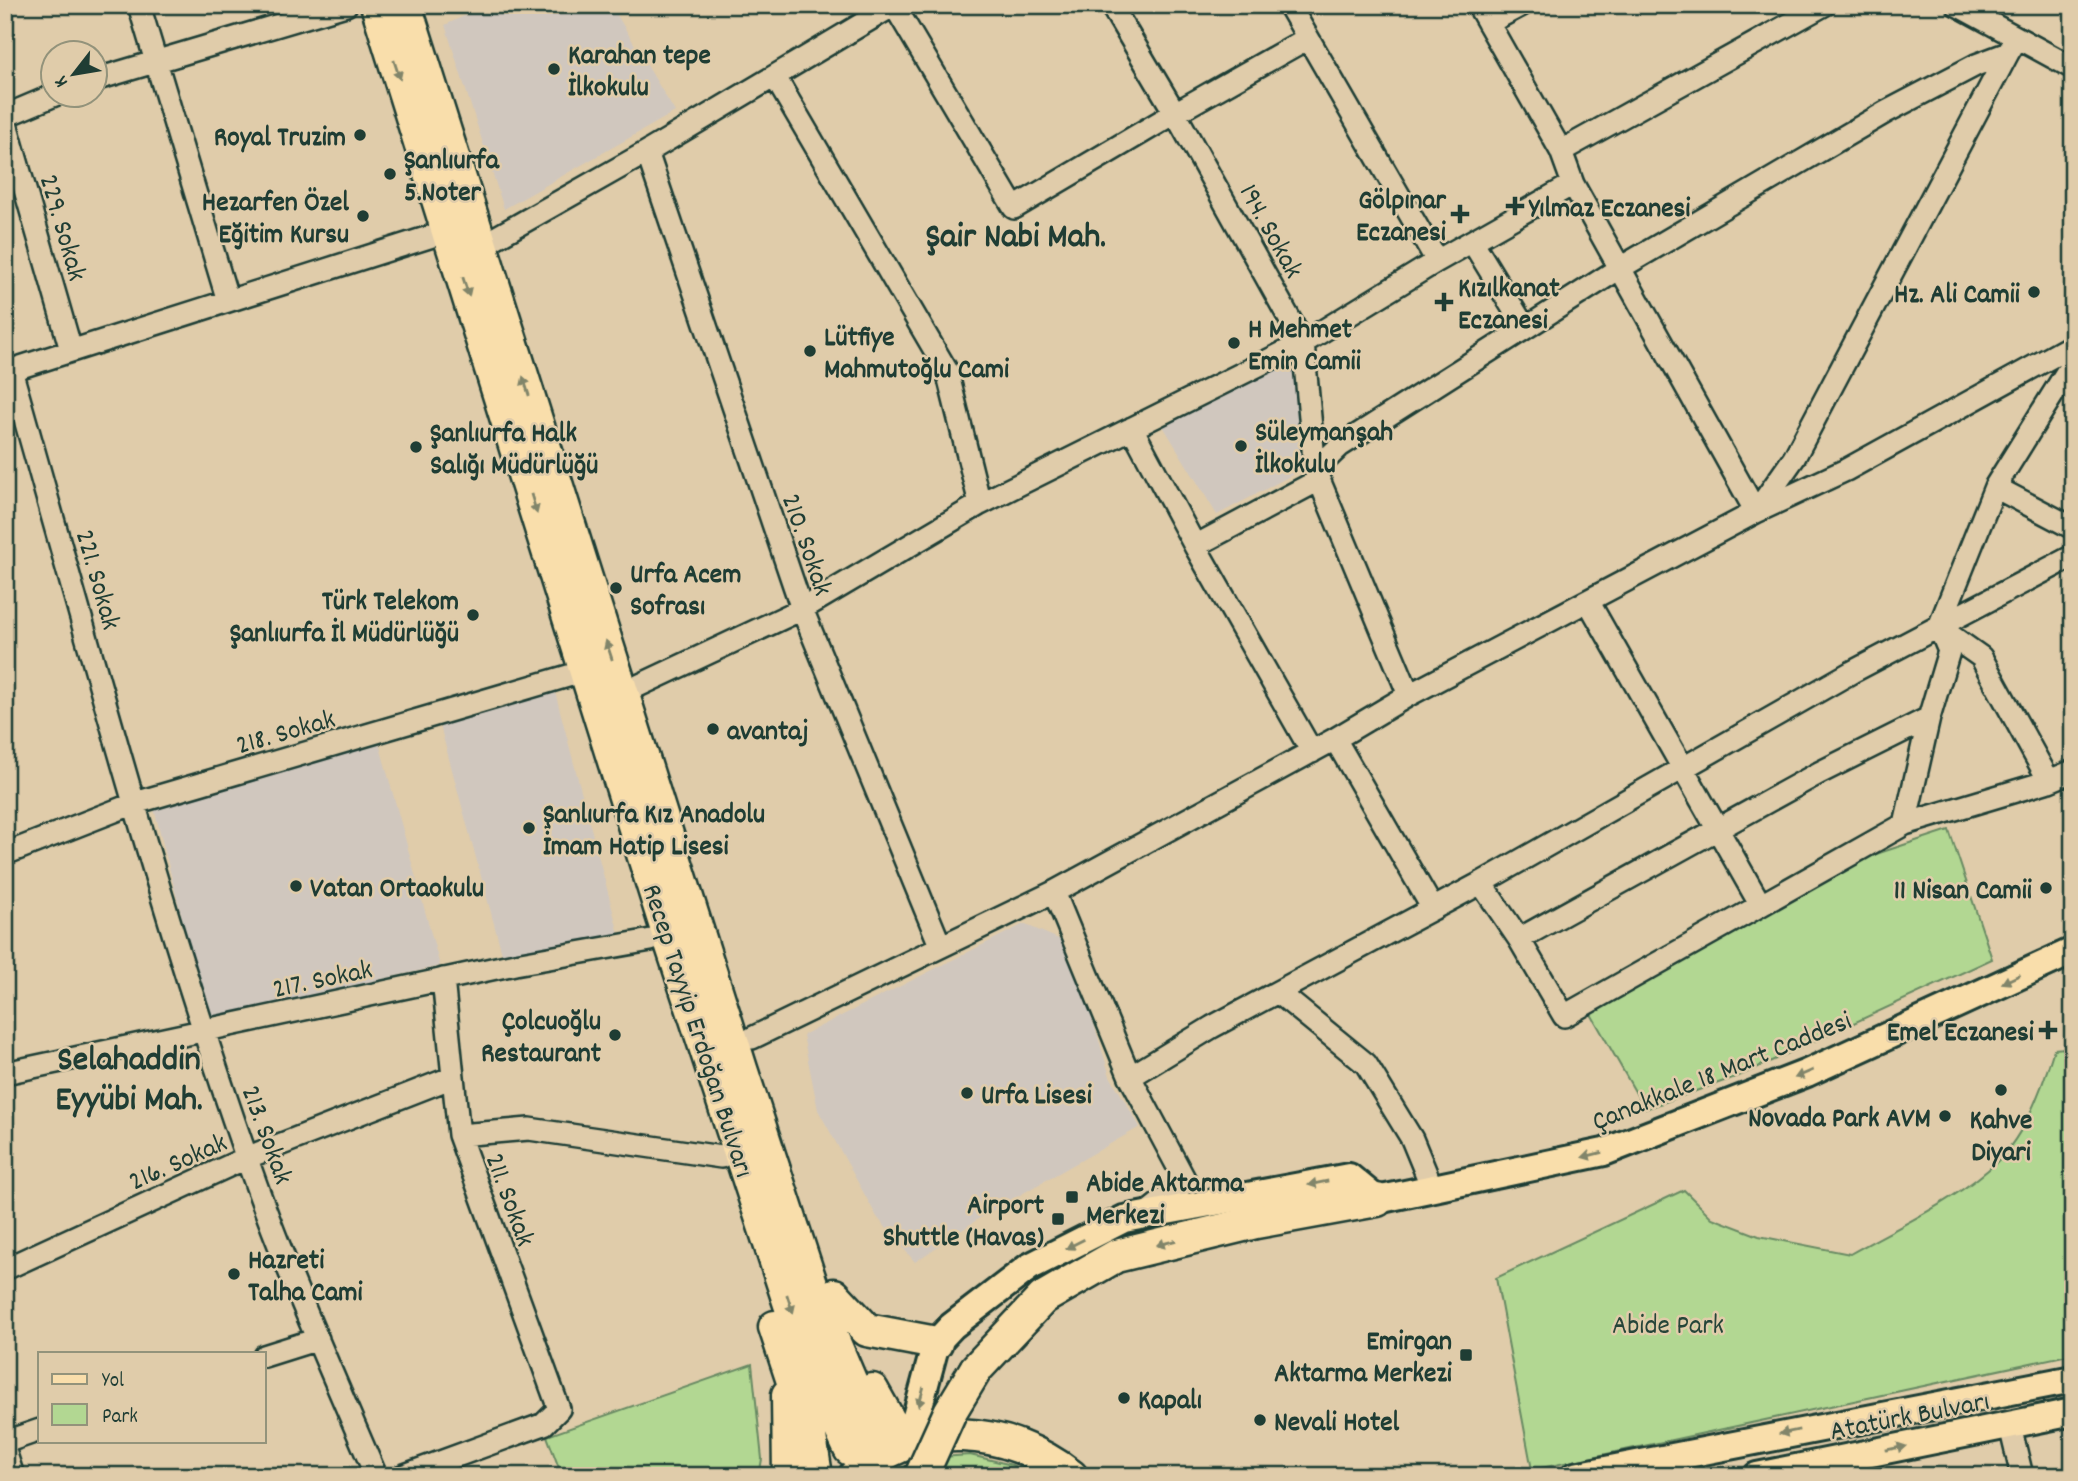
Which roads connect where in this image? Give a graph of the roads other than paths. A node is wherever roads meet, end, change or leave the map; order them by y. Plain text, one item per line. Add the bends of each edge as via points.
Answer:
1 (139, 5) edge
2 (346, 5) edge
3 (377, 5) edge
4 (405, 5) edge
5 (1111, 5) edge
6 (1289, 5) edge
7 (1522, 5) edge
8 (1824, 5) edge
9 (1957, 5) edge
10 (1483, 14) edge
11 (1308, 38) junction
12 (2012, 46) junction
13 (157, 63) junction
14 (2073, 68) edge
15 (108, 76) edge
16 (775, 77) junction
17 (38, 103) edge
18 (1175, 113) junction
19 (5, 118) edge
20 (1561, 151) junction
21 (647, 152) junction
22 (1573, 184) junction
23 (448, 231) junction
24 (1472, 241) junction
25 (481, 246) junction
26 (1437, 261) junction
27 (1620, 268) junction
28 (228, 301) junction
29 (1525, 327) junction
30 (1303, 342) junction
31 (2073, 345) edge
32 (71, 350) junction
33 (2073, 362) edge
34 (8, 371) edge
35 (1132, 428) junction
36 (1317, 475) junction
37 (1995, 487) junction
38 (979, 504) junction
39 (1756, 512) junction
40 (2073, 528) edge
41 (1195, 546) junction
42 (2073, 556) edge
43 (1588, 601) junction
44 (802, 609) junction
45 (1938, 627) junction
46 (584, 671) junction
47 (1409, 695) junction
48 (627, 706) junction
49 (1929, 718) junction
50 (607, 740) junction
51 (1335, 740) junction
52 (1312, 752) junction
53 (1682, 766) junction
54 (2073, 771) edge
55 (2049, 781) junction
56 (135, 803) junction
57 (1905, 824) junction
58 (1719, 829) junction
59 (5, 854) edge
60 (1481, 883) junction
61 (1054, 892) junction
62 (1760, 904) junction
63 (1433, 909) junction
64 (1519, 939) junction
65 (651, 940) junction
66 (940, 945) junction
67 (2073, 951) edge
68 (443, 979) junction
69 (1279, 993) junction
70 (205, 1031) junction
71 (752, 1038) junction
72 (5, 1072) edge
73 (453, 1077) junction
74 (1130, 1077) junction
75 (459, 1135) junction
76 (721, 1157) junction
77 (246, 1158) junction
78 (1433, 1190) junction
79 (1377, 1200) junction
80 (1145, 1216) junction
81 (5, 1269) edge
82 (834, 1295) junction
83 (318, 1339) junction
84 (936, 1343) junction
85 (266, 1355) edge
86 (788, 1366) junction
87 (2073, 1380) edge
88 (2073, 1412) edge
89 (2010, 1426) junction
90 (38, 1431) edge
91 (5, 1442) edge
92 (909, 1443) junction
93 (5, 1451) edge
94 (859, 1453) edge
95 (1071, 1475) edge
96 (13, 1476) edge
97 (376, 1476) edge
98 (402, 1476) edge
99 (789, 1476) edge
100 (816, 1476) edge
101 (921, 1476) edge
102 (1575, 1476) edge
103 (1757, 1476) edge
104 (2022, 1476) edge

1 - 13 street
2 - 13 street
3 -> 23 highway, Recep Tayyip Erdoğan Bulvarı
4 - 25 highway, Recep Tayyip Erdoğan Bulvarı
5 - 18 street, 194. Sokak
6 - 11 street
7 - 10 street
8 - 20 street
9 - 12 street
10 - 20 street
11 - 18 street
11 - 26 street
12 - 14 street
12 - 27 street via 1886,112
12 - 39 street via 1794,458
13 - 15 street
13 - 28 street
16 - 18 street via 894,5 1014,208
16 - 21 street
16 - 38 street via 947,371
17 - 19 street
18 - 30 street, 194. Sokak
19 - 32 street, 229. Sokak
20 - 22 street
21 - 25 street
21 - 44 street, 210. Sokak
22 - 24 street
22 - 27 street
23 - 28 street
23 -> 46 highway, Recep Tayyip Erdoğan Bulvarı
24 - 26 street
24 - 29 street
48 -> 25 highway, Recep Tayyip Erdoğan Bulvarı
26 - 30 street
27 - 29 street
27 - 39 street
28 - 32 street
29 - 36 street via 1340,446
30 - 35 street
30 - 36 street, 194. Sokak
31 - 39 street via 1846,470
32 - 34 street
33 - 37 street
34 - 56 street, 221. Sokak
35 - 38 street
35 - 41 street
36 - 41 street
36 - 47 street, 194. Sokak
37 - 40 street
37 - 45 street
38 - 44 street
39 - 43 street
41 - 52 street
42 - 45 street
43 - 47 street
43 - 53 street
44 - 48 street
44 - 66 street, 210. Sokak
45 - 49 street via 1949,651
45 - 53 street
45 - 55 street via 1982,657
46 - 50 highway, Recep Tayyip Erdoğan Bulvarı
46 - 56 street, 218. Sokak
47 - 51 street
48 - 71 highway via 664,764
48 - 94 highway, Recep Tayyip Erdoğan Bulvarı via 818,1305
49 - 57 street
49 - 58 street
50 - 65 highway via 603,780
50 -> 94 highway, Recep Tayyip Erdoğan Bulvarı via 807,1356
51 - 52 street
51 - 63 street
52 - 61 street
53 - 58 street
53 - 60 street
54 - 55 street
55 - 57 street
56 - 59 street, 218. Sokak
56 - 70 street, 213. Sokak
57 - 62 street
58 - 62 street
58 - 64 street
60 - 63 street
60 - 64 street
61 - 66 street
61 - 74 street
62 - 64 street via 1564,1016
63 - 69 street
65 - 68 street, 217. Sokak
65 - 76 highway
66 - 71 street
67 -> 78 main road, Çanakkale 18 Mart Caddesi via 1707,1114 1604,1152
68 - 70 street, 217. Sokak
68 - 73 street, 211. Sokak
69 - 74 street
69 - 78 street via 1366,1064 1412,1139
70 - 72 street, 217. Sokak
70 - 77 street, 213. Sokak
71 - 82 highway
73 - 75 street, 211. Sokak
73 - 77 street, 216. Sokak
74 - 80 street via 1186,1182
75 - 76 street via 529,1129
75 - 98 street, 211. Sokak via 559,1409 544,1424
76 - 86 highway
77 - 81 street, 216. Sokak
77 - 83 street, 213. Sokak
78 - 79 main road, Çanakkale 18 Mart Caddesi
79 -> 80 main road via 1349,1177
79 -> 101 highway, bridge via 1256,1222 1116,1256 1043,1298 976,1369
80 -> 84 main road via 1124,1219 1029,1267
82 - 84 highway via 867,1330
82 - 92 highway via 865,1379 890,1422
83 - 85 street
83 - 97 street, 213. Sokak
84 -> 92 main road
86 - 99 highway
86 - 100 highway via 809,1430
87 -> 102 main road
88 - 89 main road, Atatürk Bulvarı
103 -> 89 main road, Atatürk Bulvarı
89 - 104 street
90 - 91 street
92 - 94 highway via 868,1464
92 - 95 highway via 942,1435 977,1434 1042,1455
93 - 96 street

